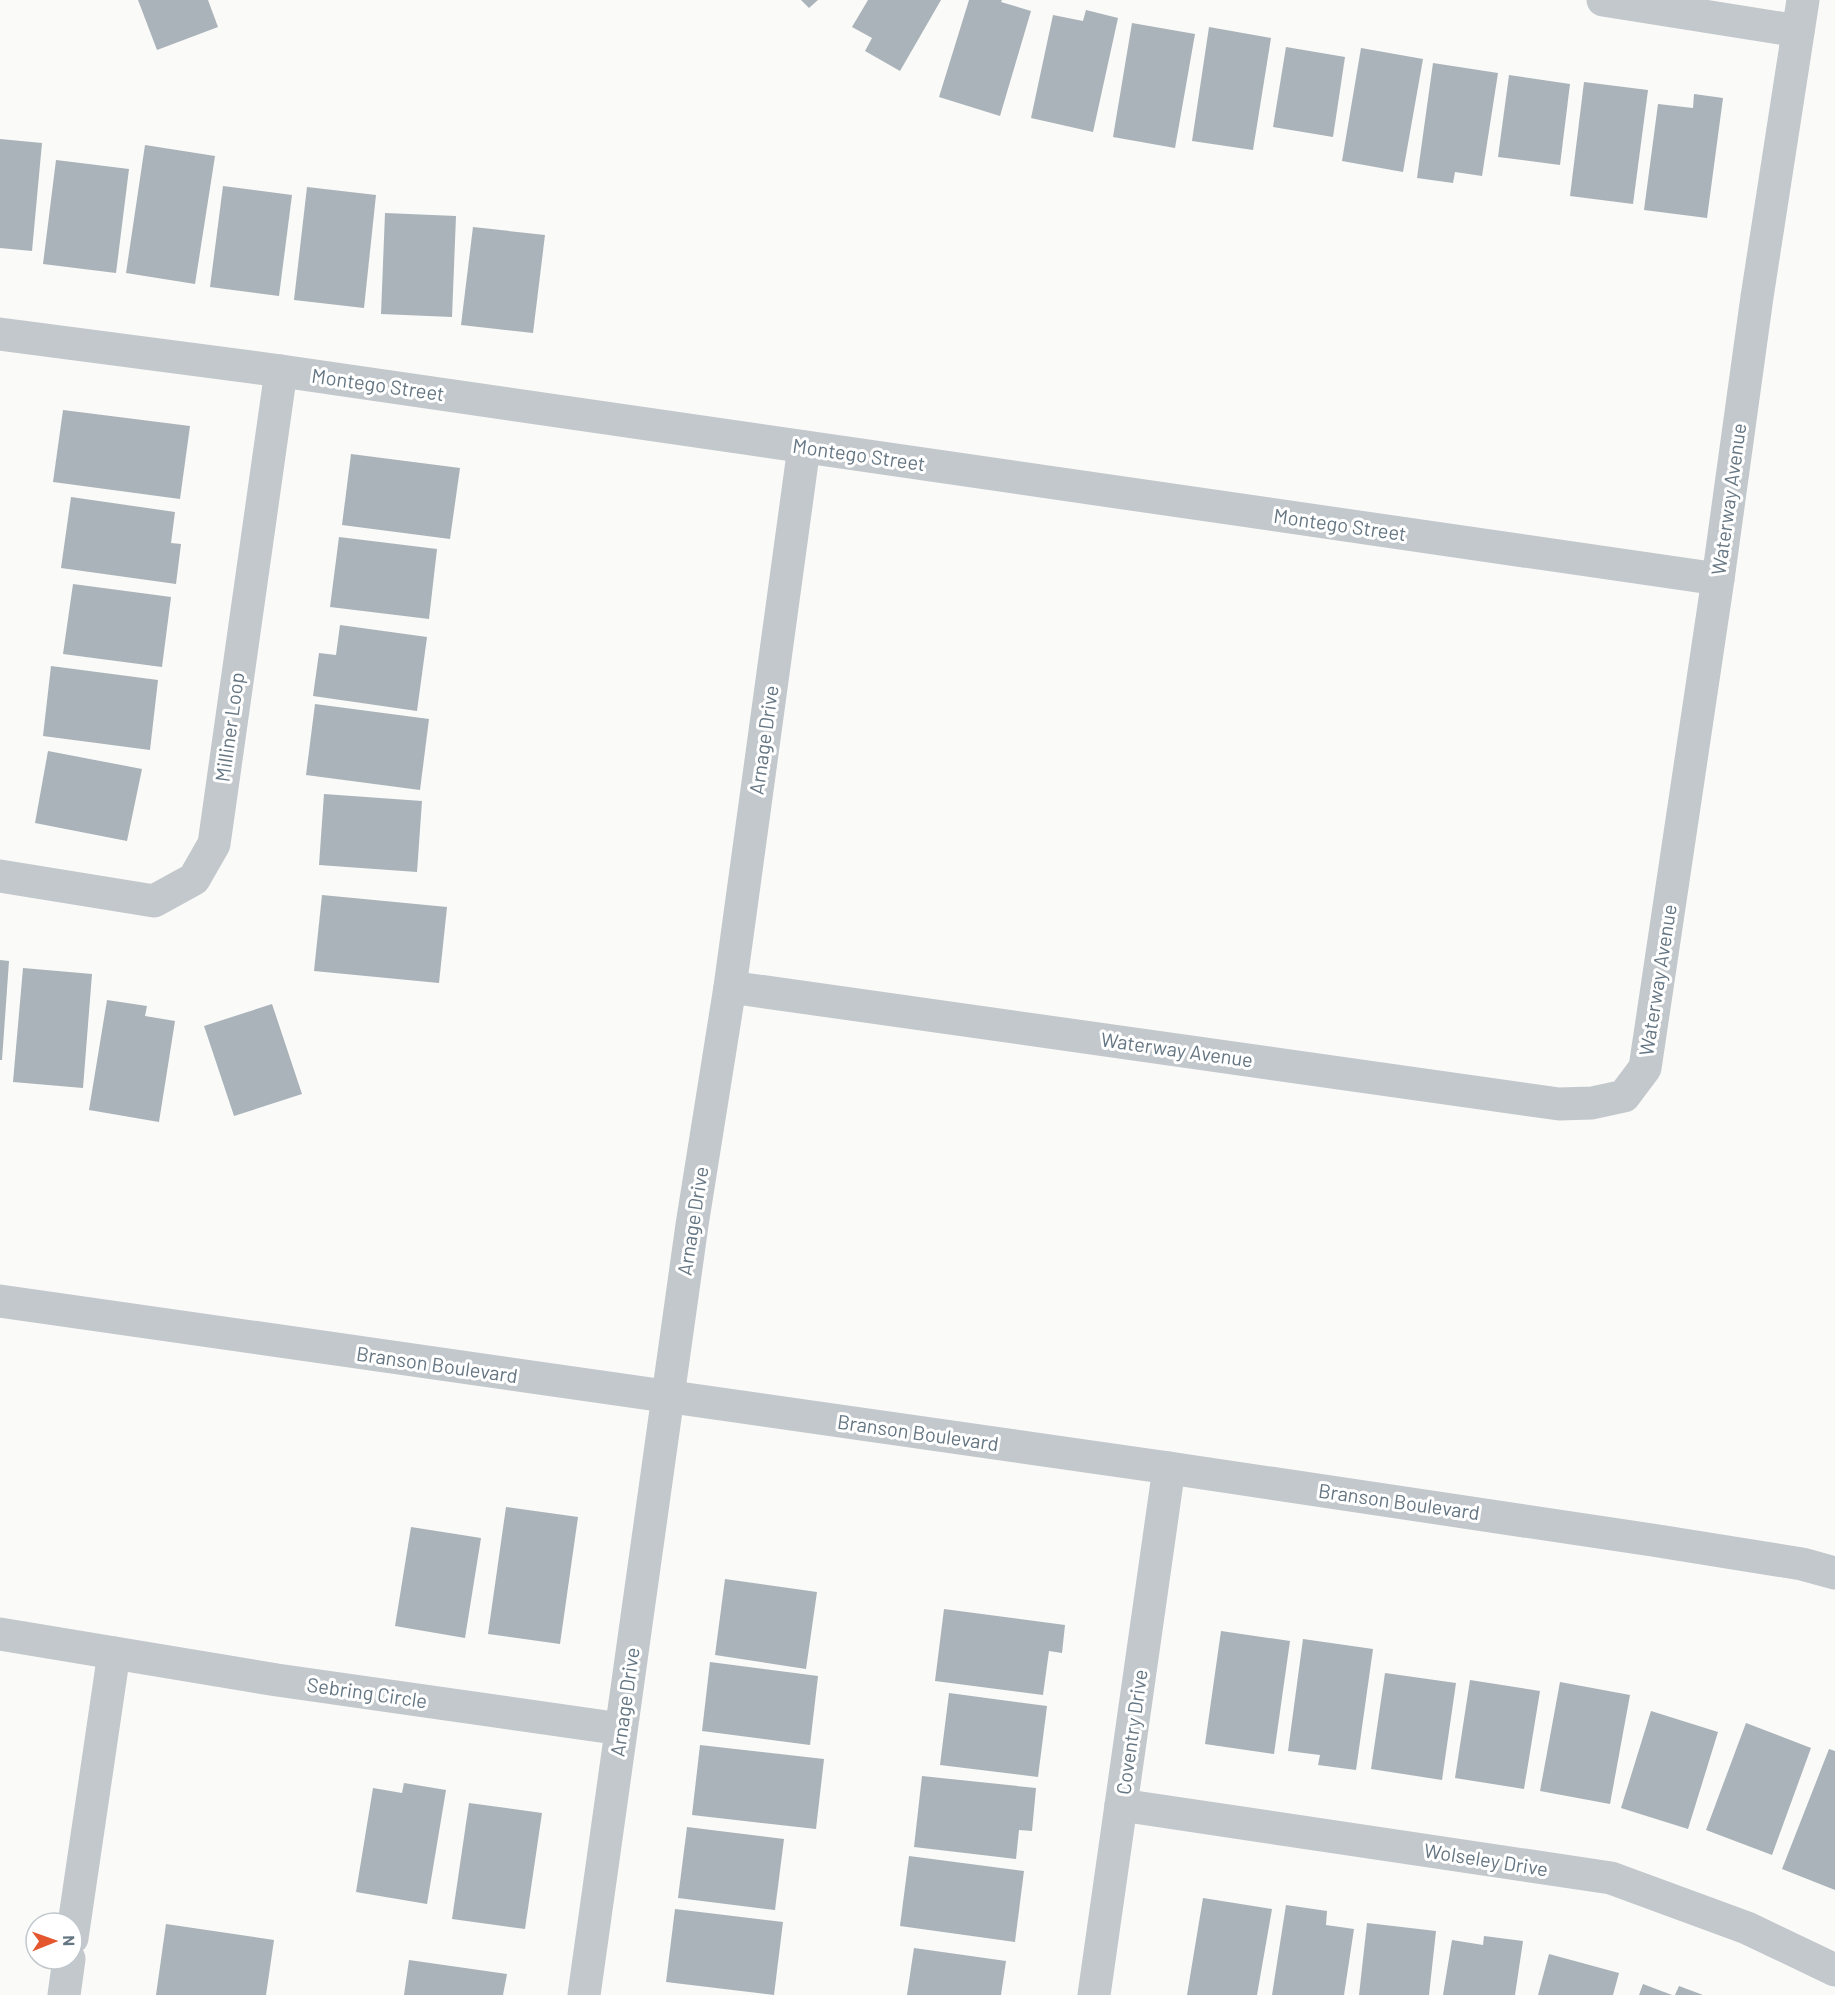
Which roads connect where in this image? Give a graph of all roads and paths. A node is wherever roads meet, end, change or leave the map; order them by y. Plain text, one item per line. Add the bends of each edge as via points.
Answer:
1 (1603, 0) edge
2 (1800, 16) edge
3 (0, 334) edge
4 (280, 371) junction
5 (804, 447) junction
6 (1718, 579) junction
7 (0, 876) edge
8 (730, 987) junction
9 (0, 1301) edge
10 (667, 1398) junction
11 (1169, 1468) junction
12 (1835, 1573) edge
13 (0, 1634) edge
14 (114, 1653) junction
15 (621, 1729) junction
16 (1121, 1805) junction
17 (76, 1911) edge
18 (1835, 1970) edge
19 (67, 1971) edge
20 (63, 1995) edge
21 (584, 1995) edge
22 (1094, 1995) edge

1 - 2 street
2 - 6 street, Waterway Avenue
3 - 4 street, Montego Street
4 - 5 street, Montego Street
4 - 7 street, Milliner Loop via 214,844 194,879 154,901
5 - 6 street, Montego Street
5 - 8 street, Arnage Drive
6 - 8 street, Waterway Avenue via 1645,1068 1624,1096 1592,1103 1559,1104
8 - 10 street, Arnage Drive
9 - 10 street, Branson Boulevard
10 - 11 street, Branson Boulevard
10 - 15 street, Arnage Drive
11 - 12 street, Branson Boulevard via 1664,1542
11 - 16 street, Coventry Drive
13 - 14 street, Sebring Circle
14 - 15 street, Sebring Circle
14 - 17 street
15 - 21 street, Arnage Drive
16 - 18 street, Wolseley Drive via 1611,1878 1747,1928
16 - 22 street, Coventry Drive
19 - 20 street

